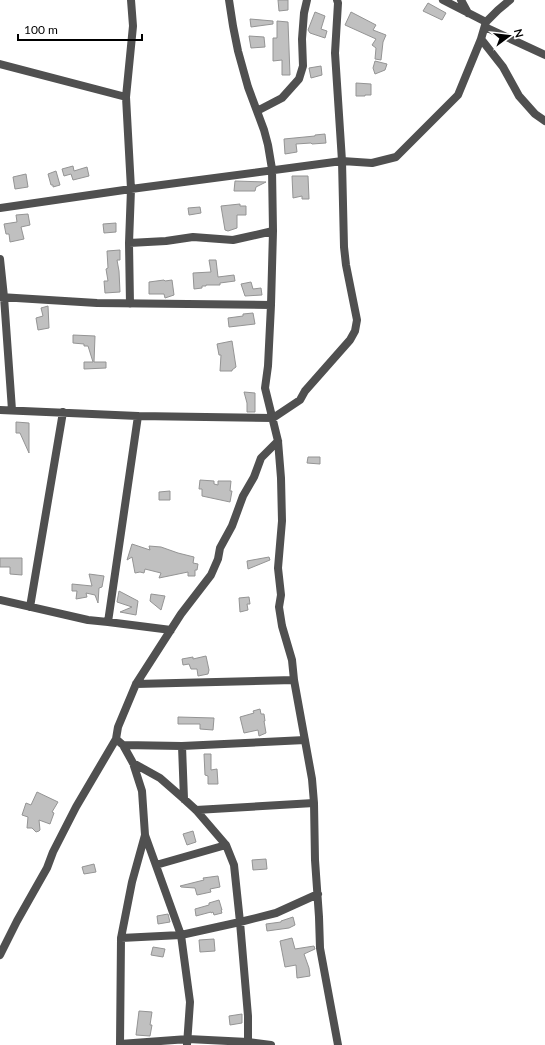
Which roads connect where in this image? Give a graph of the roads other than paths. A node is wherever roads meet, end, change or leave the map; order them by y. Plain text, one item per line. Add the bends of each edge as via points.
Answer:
1 (131, 0) edge
2 (229, 0) edge
3 (307, 0) edge
4 (337, 0) edge
5 (442, 0) edge
6 (461, 0) edge
7 (510, 0) edge
8 (468, 13) junction
9 (485, 25) junction
10 (482, 40) junction
11 (545, 55) edge
12 (0, 64) edge
13 (126, 97) junction
14 (257, 111) junction
15 (545, 121) edge
16 (342, 161) junction
17 (272, 169) junction
18 (131, 189) junction
19 (0, 208) edge
20 (273, 231) junction
21 (129, 243) junction
22 (0, 259) edge
23 (2, 297) edge
24 (130, 304) junction
25 (271, 305) junction
26 (0, 410) edge
27 (12, 410) junction
28 (63, 412) junction
29 (138, 416) junction
30 (273, 418) junction
31 (278, 441) junction
32 (0, 600) edge
33 (30, 607) junction
34 (108, 622) junction
35 (171, 630) junction
36 (294, 680) junction
37 (136, 684) junction
38 (116, 739) junction
39 (305, 740) junction
40 (123, 745) junction
41 (182, 746) junction
42 (133, 763) junction
43 (184, 799) junction
44 (314, 803) junction
45 (196, 810) junction
46 (145, 835) junction
47 (226, 845) junction
48 (156, 865) junction
49 (318, 894) junction
50 (240, 922) junction
51 (181, 935) junction
52 (121, 938) junction
53 (0, 955) edge
54 (188, 1042) edge
55 (120, 1044) edge
56 (248, 1044) edge
57 (271, 1045) edge
58 (338, 1045) edge

1 - 13 street via 133,26
2 - 14 street via 238,51
3 - 14 street via 302,39 303,66 299,79 282,98
4 - 16 street via 336,53
5 - 8 street
6 - 8 street
7 - 9 street
8 - 9 street
9 - 10 street
9 - 11 street
10 - 15 street via 503,67 519,96
10 - 16 street via 458,95 396,157 372,163
12 - 13 street
13 - 18 street
14 - 17 street via 268,145
16 - 17 street
16 - 30 street via 344,247 357,320 356,331 300,400
17 - 18 street
17 - 20 street
18 - 19 street
18 - 21 street
20 - 21 street via 233,240 193,237
20 - 25 street
21 - 24 street
22 - 23 street
23 - 24 street
23 - 27 street
24 - 25 street
25 - 30 street via 265,388
26 - 27 street
27 - 28 street
28 - 29 street
28 - 33 street
29 - 30 street
29 - 34 street
30 - 31 street
31 - 35 street via 261,458 220,548 211,575
31 - 36 street via 282,502 278,568 281,595 279,607 292,660
32 - 33 street
33 - 34 street
34 - 35 street
35 - 37 street
36 - 37 street
36 - 39 street
37 - 38 street via 118,727
38 - 40 street
38 - 53 street via 76,806 47,868
39 - 41 street
39 - 44 street
40 - 41 street
40 - 42 street
41 - 43 street
42 - 43 street via 160,778
42 - 46 street via 142,791
43 - 45 street
44 - 45 street
44 - 49 street
45 - 47 street
46 - 48 street
46 - 52 street
47 - 48 street
47 - 50 street via 234,865
48 - 51 street
49 - 50 street via 276,913
49 - 58 street via 320,948
50 - 51 street
50 - 56 street
51 - 52 street
51 - 54 street via 190,1002
52 - 55 street
54 - 55 street
54 - 56 street
56 - 57 street

